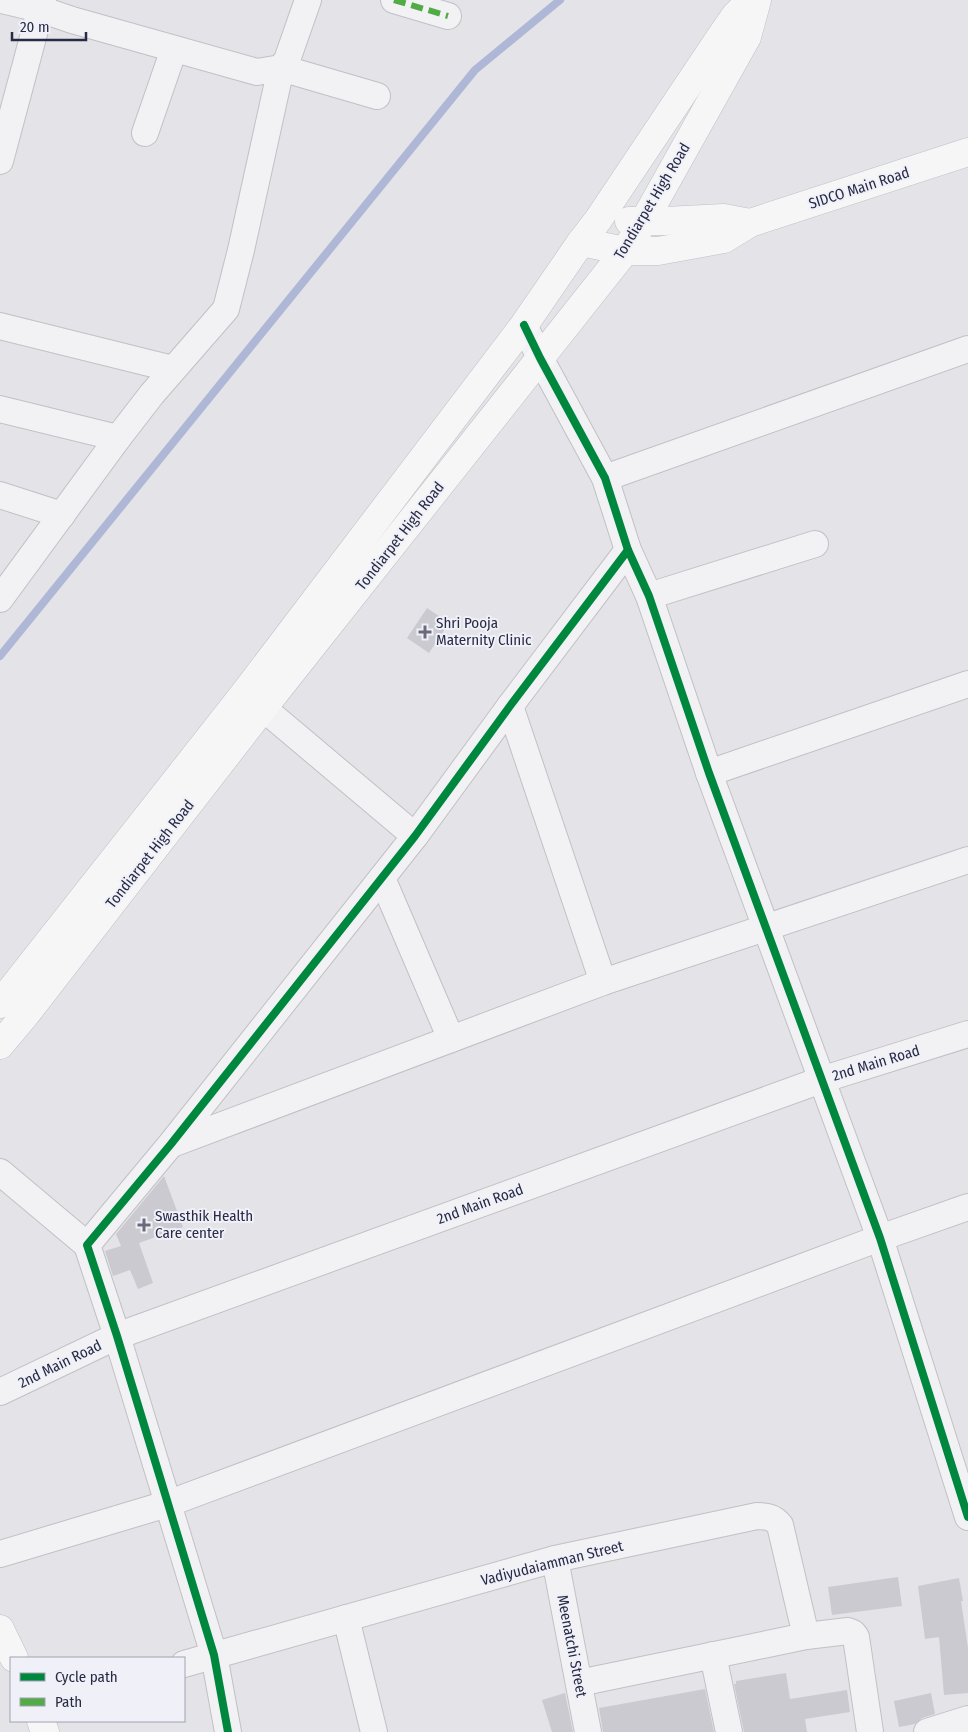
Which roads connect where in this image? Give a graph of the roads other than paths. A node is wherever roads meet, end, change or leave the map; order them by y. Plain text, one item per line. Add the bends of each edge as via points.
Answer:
1 (2, 0) edge
2 (308, 0) edge
3 (394, 0) edge
4 (751, 0) edge
5 (757, 0) edge
6 (42, 4) edge
7 (448, 16) dead end
8 (174, 48) junction
9 (281, 68) junction
10 (377, 96) dead end
11 (145, 133) dead end
12 (968, 152) edge
13 (0, 161) edge
14 (598, 220) junction
15 (644, 220) junction
16 (750, 223) junction
17 (581, 242) junction
18 (625, 251) junction
19 (524, 325) junction
20 (0, 326) edge
21 (968, 349) edge
22 (540, 358) junction
23 (173, 369) junction
24 (0, 409) edge
25 (118, 438) junction
26 (605, 478) junction
27 (0, 495) edge
28 (62, 515) junction
29 (815, 544) dead end
30 (628, 550) junction
31 (4, 588) edge
32 (649, 596) junction
33 (968, 684) edge
34 (510, 706) junction
35 (263, 708) junction
36 (709, 773) junction
37 (415, 836) junction
38 (968, 860) edge
39 (382, 878) junction
40 (766, 928) junction
41 (603, 982) junction
42 (8, 1003) edge
43 (968, 1034) edge
44 (451, 1039) junction
45 (0, 1045) edge
46 (821, 1080) junction
47 (171, 1144) junction
48 (0, 1172) edge
49 (968, 1207) edge
50 (880, 1238) junction
51 (86, 1245) junction
52 (117, 1336) junction
53 (0, 1392) edge
54 (167, 1504) junction
55 (968, 1517) edge
56 (0, 1554) edge
57 (555, 1559) junction
58 (346, 1618) junction
59 (806, 1636) junction
60 (214, 1655) junction
61 (714, 1655) junction
62 (185, 1664) edge
63 (579, 1683) junction
64 (968, 1718) edge
65 (228, 1732) edge
66 (374, 1732) edge
67 (588, 1732) edge
68 (729, 1732) edge
69 (870, 1732) edge
70 (927, 1732) edge

1 - 6 street
2 - 9 street via 292,50
3 - 7 street
4 - 14 main road, Tondiarpet High Road via 735,16
5 - 15 main road, Tondiarpet High Road via 746,36
6 - 8 street via 72,20
6 - 13 street
8 - 9 street via 258,72
8 - 11 street
9 - 10 street
9 - 23 street via 226,309
12 - 16 main road, SIDCO Main Road
14 - 15 main road, SIDCO Main Road
14 - 17 main road, Tondiarpet High Road
15 - 16 main road, SIDCO Main Road via 724,218
15 - 18 main road, Tondiarpet High Road
16 - 18 main road, SIDCO Main Road via 724,240 658,251
17 - 18 main road, SIDCO Main Road
17 - 19 main road, Tondiarpet High Road
18 - 22 main road, Tondiarpet High Road
19 - 22 street
19 - 42 main road, Tondiarpet High Road
20 - 23 street
21 - 26 street
22 - 26 street
22 - 35 main road, Tondiarpet High Road
23 - 25 street
24 - 25 street
25 - 28 street
26 - 30 street
27 - 28 street
28 - 31 street
29 - 32 street
30 - 32 street
30 - 34 street
32 - 36 street
33 - 36 street
34 - 37 street
34 - 41 street
35 - 37 street
35 - 42 main road, Tondiarpet High Road
36 - 40 street
37 - 39 street
38 - 40 street
39 - 44 street
39 - 47 street
40 - 41 street
40 - 46 street
41 - 44 street
42 - 45 main road, Tondiarpet High Road
43 - 46 street, 2nd Main Road
44 - 47 street
46 - 50 street
46 - 52 street, 2nd Main Road
47 - 51 street
48 - 51 street
49 - 50 street
50 - 54 street
50 - 55 street
51 - 52 street
52 - 53 street, 2nd Main Road
52 - 54 street
54 - 56 street
54 - 60 street
57 - 58 street, Vadiyudaiamman Street
57 - 59 street, Vadiyudaiamman Street via 766,1516 780,1525
57 - 63 street, Meenatchi Street
58 - 60 street, Vadiyudaiamman Street
58 - 66 street
59 - 61 street
59 - 69 street via 848,1631 856,1637
60 - 62 street, Vadiyudaiamman Street
60 - 65 street
61 - 63 street
61 - 68 street
63 - 67 street, Meenatchi Street
64 - 70 street

